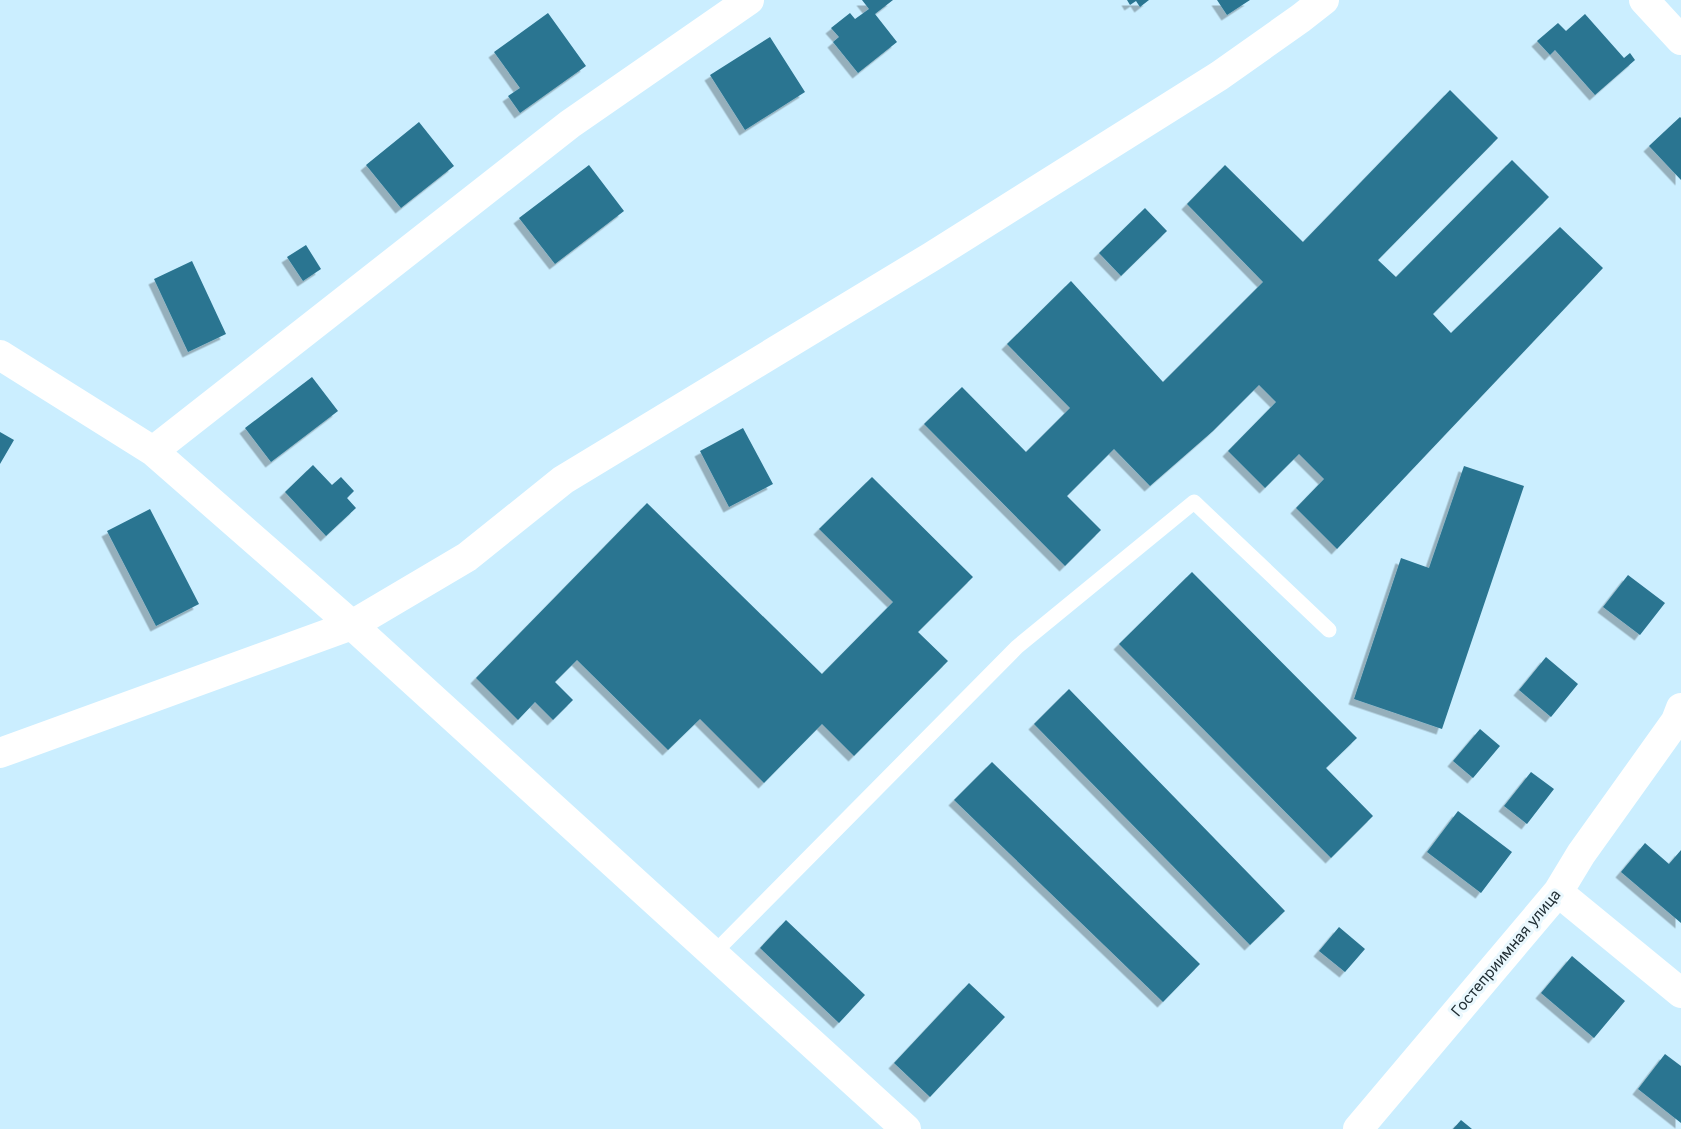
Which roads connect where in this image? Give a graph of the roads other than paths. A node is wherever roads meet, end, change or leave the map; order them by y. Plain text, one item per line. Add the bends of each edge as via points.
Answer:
1 (749, 0) edge
2 (1324, 0) edge
3 (1644, 0) edge
4 (1681, 39) edge
5 (0, 355) edge
6 (153, 451) junction
7 (352, 626) junction
8 (1329, 630) dead end
9 (1681, 708) edge
10 (0, 753) edge
11 (1558, 892) junction
12 (713, 954) junction
13 (1681, 993) edge
14 (906, 1129) edge
15 (1358, 1129) edge

1 - 6 street via 570,124
2 - 7 street via 1218,76 941,251 563,480 467,557
3 - 4 street
5 - 6 street
6 - 7 street
7 - 10 street
7 - 12 street
8 - 12 lane via 1194,502 1017,647
9 - 11 street, Гостеприимная улица via 1676,721
11 - 13 street
11 - 15 street, Гостеприимная улица
12 - 14 street

